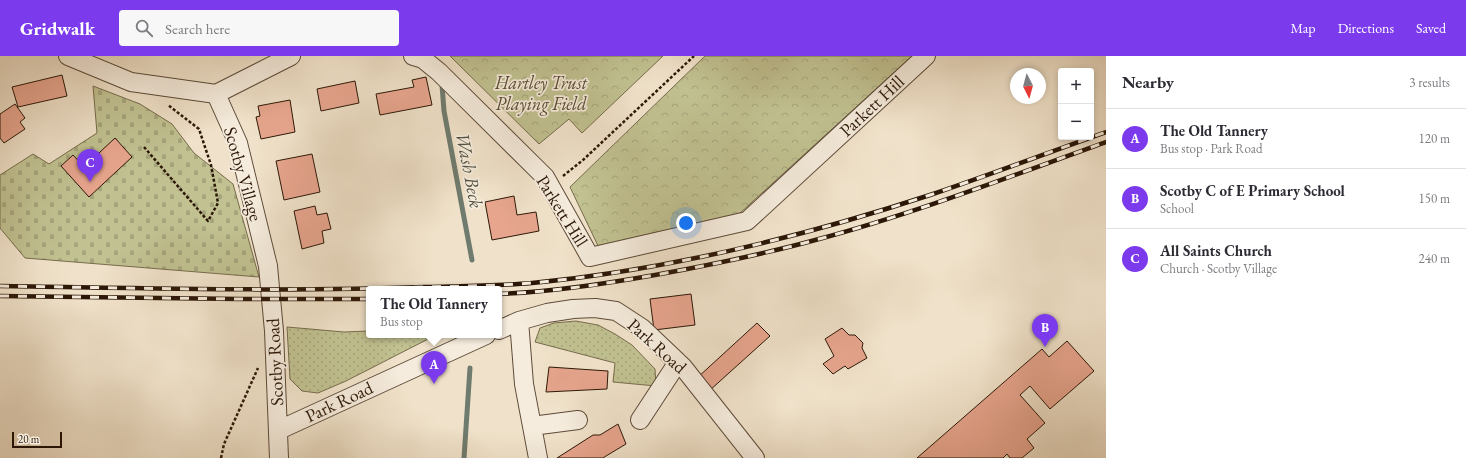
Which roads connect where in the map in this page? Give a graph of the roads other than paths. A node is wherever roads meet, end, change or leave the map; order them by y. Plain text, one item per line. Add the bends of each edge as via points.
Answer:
1 (68, 56) edge
2 (291, 56) edge
3 (413, 56) edge
4 (926, 56) edge
5 (216, 94) junction
6 (268, 266) joint
7 (519, 321) junction
8 (502, 329) edge
9 (479, 338) edge
10 (678, 362) junction
11 (578, 420) dead end
12 (640, 420) dead end
13 (532, 426) junction
14 (279, 430) junction
15 (279, 458) edge
16 (538, 458) edge
17 (755, 458) edge

1 - 5 street via 131,82
2 - 5 street
3 - 4 street, Parkett Hill via 423,59 439,72 545,177 590,257 747,221
5 - 6 street, Scotby Village via 238,143
6 - 14 street, Scotby Road
7 - 8 street, Park Road
7 - 10 street, Park Road via 573,309 595,308 616,311 642,328
7 - 13 street via 524,384
9 - 14 street, Park Road
10 - 12 street
10 - 17 street, Park Road
11 - 13 street
13 - 16 street
14 - 15 street, Scotby Road

